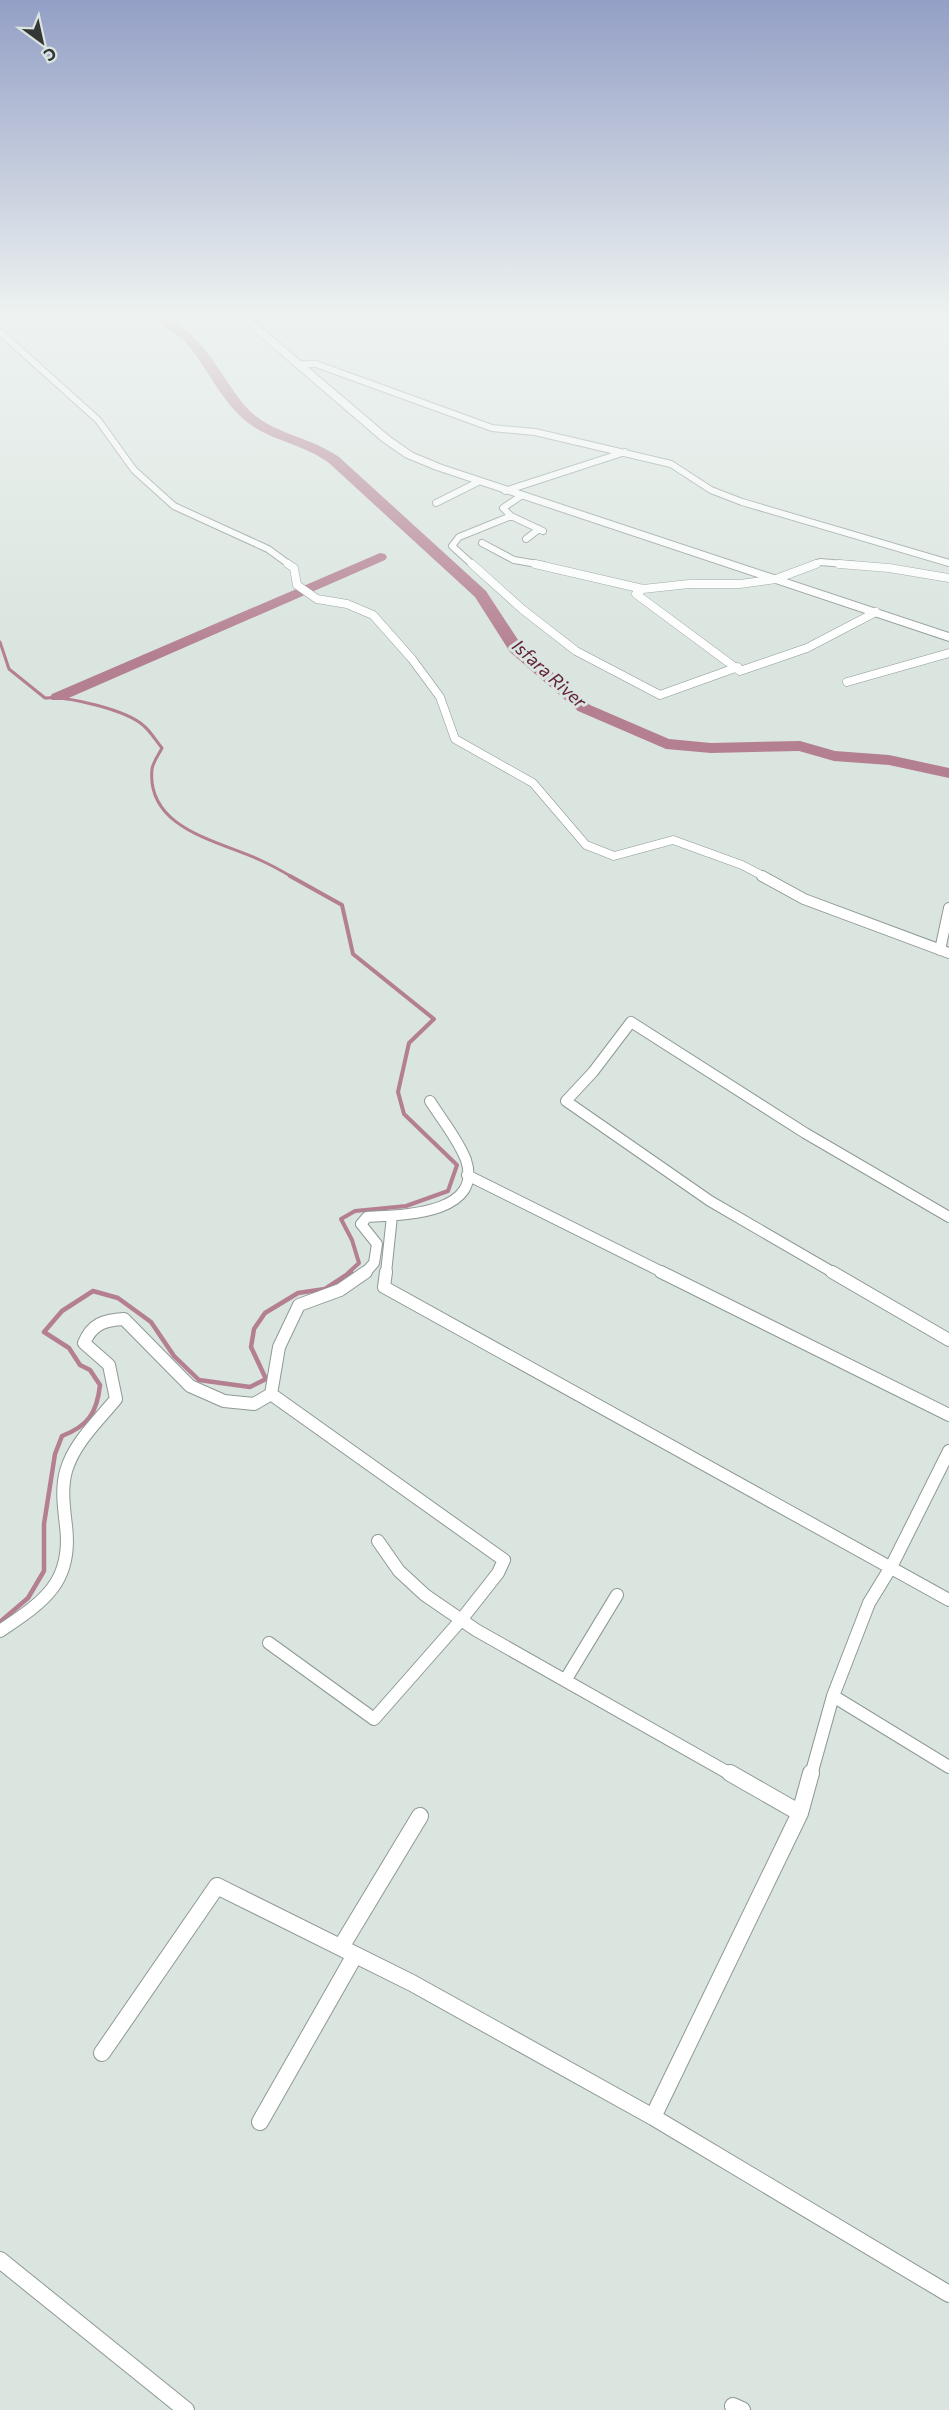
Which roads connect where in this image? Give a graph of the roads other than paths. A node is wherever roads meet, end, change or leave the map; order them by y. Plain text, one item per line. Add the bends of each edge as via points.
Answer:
1 (106, 430) edge
2 (379, 430) edge
3 (519, 430) edge
4 (625, 452) junction
5 (478, 482) junction
6 (505, 491) junction
7 (521, 496) junction
8 (436, 503) dead end
9 (511, 516) junction
10 (526, 539) dead end
11 (482, 543) dead end
12 (949, 563) edge
13 (949, 578) edge
14 (776, 579) junction
15 (643, 589) junction
16 (876, 612) junction
17 (949, 637) edge
18 (949, 653) edge
19 (738, 668) junction
20 (846, 682) dead end
21 (949, 908) edge
22 (944, 952) edge
23 (430, 1101) dead end
24 (466, 1175) junction
25 (392, 1216) junction
26 (949, 1216) edge
27 (949, 1340) edge
28 (271, 1394) junction
29 (949, 1415) edge
30 (949, 1451) edge
31 (378, 1541) dead end
32 (891, 1567) junction
33 (617, 1595) dead end
34 (949, 1600) edge
35 (461, 1620) junction
36 (0, 1631) edge
37 (269, 1643) dead end
38 (566, 1679) junction
39 (833, 1696) junction
40 (949, 1767) edge
41 (800, 1813) junction
42 (420, 1816) dead end
43 (340, 1947) junction
44 (355, 1955) junction
45 (102, 2053) dead end
46 (653, 2117) junction
47 (260, 2122) dead end
48 (0, 2260) edge
49 (949, 2294) edge
50 (186, 2410) edge

1 - 22 street via 134,470 174,506 268,549 294,568 297,585 317,598 373,615 440,697 455,739 533,783 586,845 614,856 673,840 742,865 804,899
2 - 5 main road via 409,455
3 - 4 street
4 - 6 street
4 - 12 street via 671,464 711,490 742,502
5 - 6 main road
5 - 8 street
6 - 7 main road
7 - 9 street via 503,508
7 - 14 main road
9 - 10 street via 541,530
9 - 19 street via 459,537 452,546 576,651 660,695
11 - 15 street via 514,560
13 - 14 street via 820,562
14 - 15 street
14 - 16 main road
15 - 19 street via 636,594
16 - 17 main road
16 - 19 street via 807,648 740,671
18 - 20 street
21 - 22 street
23 - 24 street via 459,1148 468,1169
24 - 25 street via 463,1191 448,1207
24 - 29 street
25 - 28 street via 367,1217 361,1224 377,1244 374,1262 351,1283 299,1305 277,1353 277,1374
25 - 32 street via 384,1287
26 - 27 street via 805,1133 631,1022 566,1101 710,1201
28 - 35 street via 504,1560
28 - 36 street via 254,1404 225,1401 190,1386 124,1319 106,1320 90,1329 84,1343 109,1365 116,1399 74,1449 66,1475 68,1552 62,1578 35,1606
30 - 32 street
31 - 35 street via 399,1571
32 - 34 street
32 - 39 street via 869,1603
33 - 38 street
35 - 37 street via 374,1719
35 - 38 street
38 - 41 street
39 - 40 street
39 - 41 street
41 - 46 street
42 - 43 street
43 - 44 street
43 - 45 street via 217,1886
44 - 46 street
44 - 47 street
46 - 49 street
48 - 50 street

